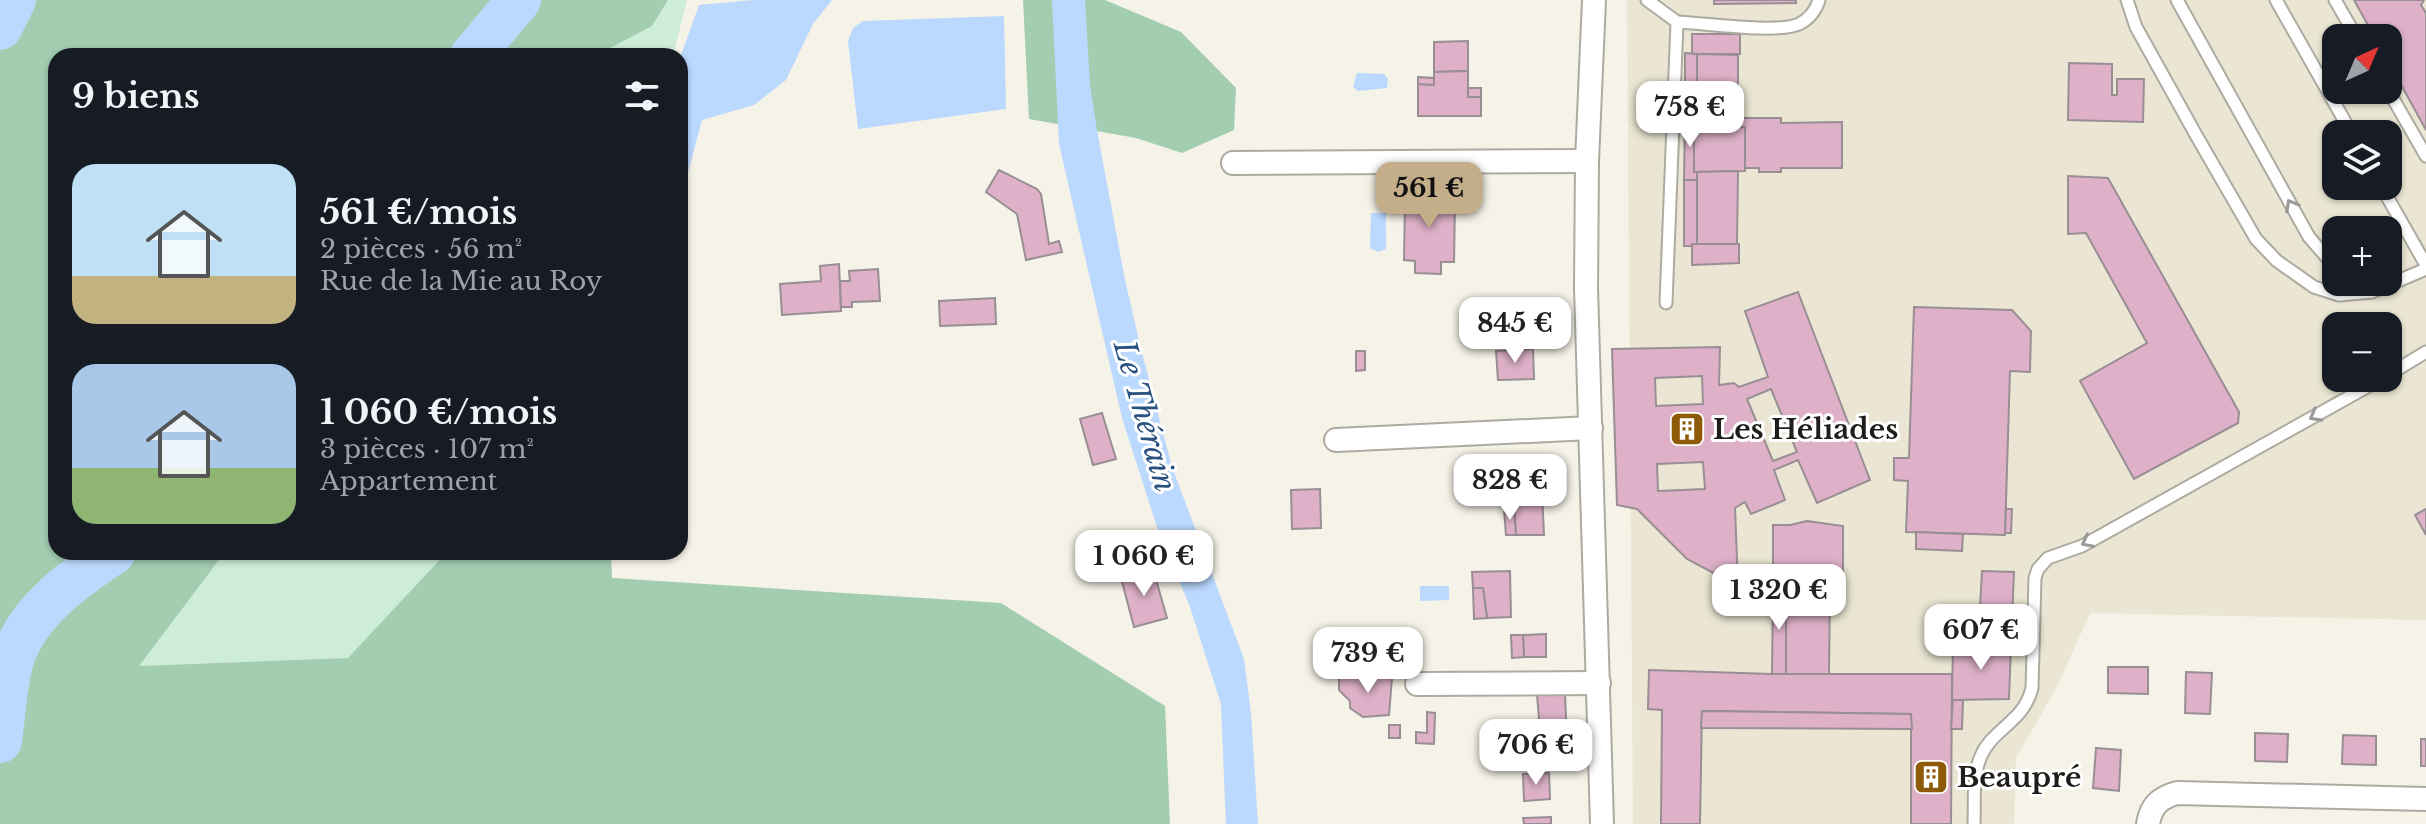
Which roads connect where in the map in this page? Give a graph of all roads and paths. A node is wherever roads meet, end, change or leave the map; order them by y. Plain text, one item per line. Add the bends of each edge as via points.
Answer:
1 (1594, 0) edge
2 (1647, 0) edge
3 (1819, 0) edge
4 (2127, 0) edge
5 (2177, 0) edge
6 (2276, 0) edge
7 (2335, 0) edge
8 (1677, 22) junction
9 (2349, 24) edge
10 (2396, 104) edge
11 (2344, 120) edge
12 (2426, 156) edge
13 (1587, 161) junction
14 (1233, 163) dead end
15 (2389, 200) edge
16 (2322, 252) edge
17 (2426, 267) edge
18 (2402, 278) edge
19 (2322, 290) edge
20 (1666, 303) dead end
21 (2426, 352) edge
22 (2402, 367) edge
23 (2358, 392) edge
24 (1591, 428) junction
25 (1336, 440) dead end
26 (1599, 683) junction
27 (1417, 684) dead end
28 (2426, 799) edge
29 (1602, 824) edge
30 (1974, 824) edge
31 (2148, 824) edge

1 - 13 street
2 - 8 lane
3 - 8 lane via 1807,19 1782,28
4 - 19 lane via 2136,27 2266,252
16 -> 5 lane
6 - 11 lane
7 - 9 lane
8 - 20 lane
10 - 12 lane
13 - 14 street
13 - 24 street
15 - 17 lane
17 - 18 lane
21 - 22 lane
23 -> 30 lane via 2042,564 2035,578 2030,698 1981,755
24 - 25 street
24 - 26 street
26 - 27 street
26 - 29 street
28 - 31 street via 2177,793 2155,805

